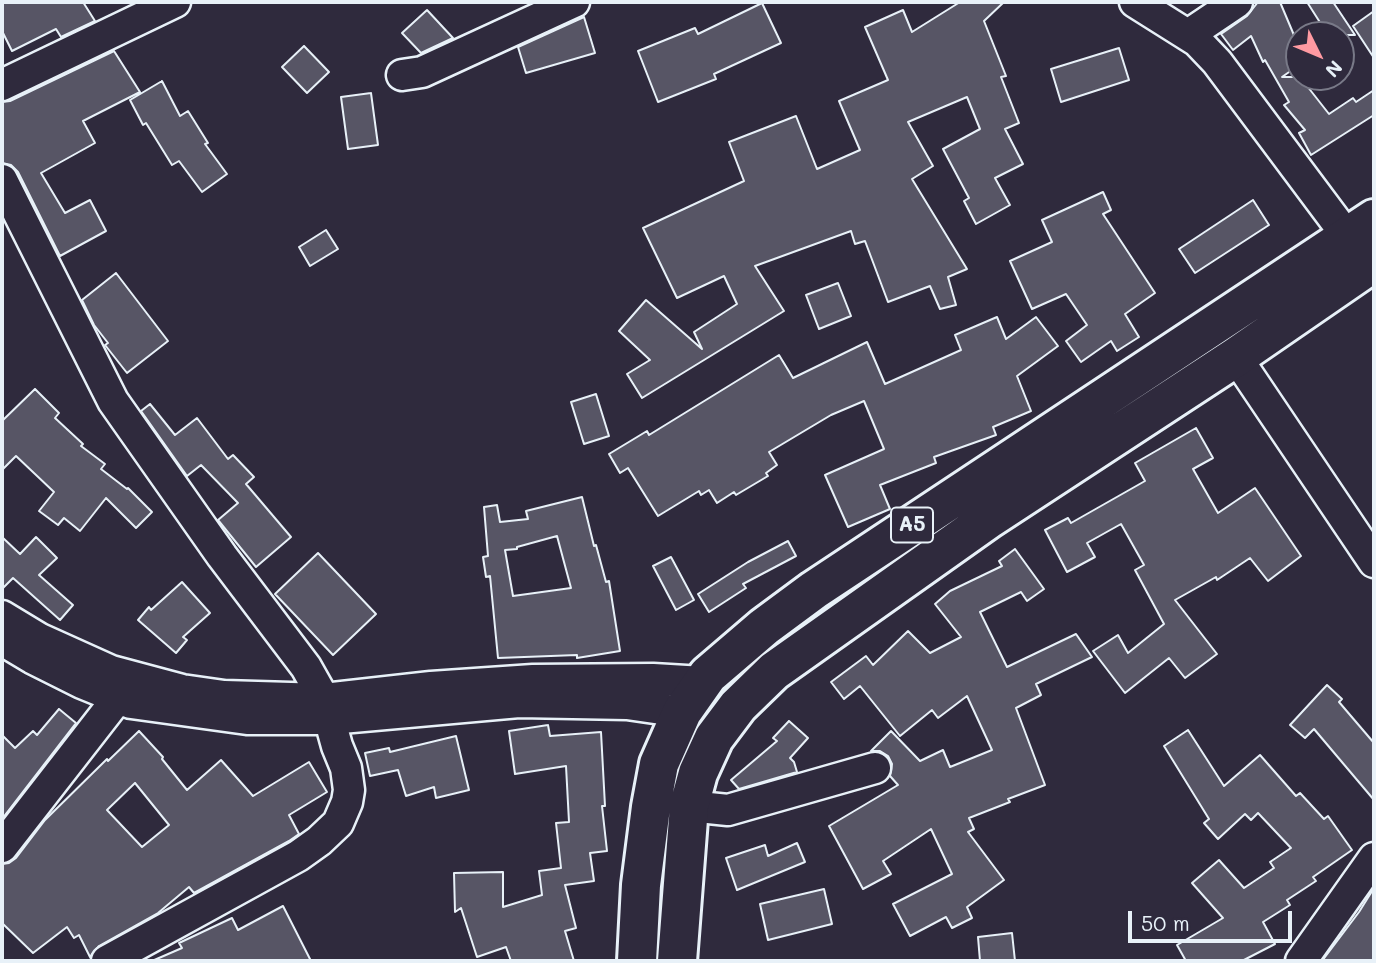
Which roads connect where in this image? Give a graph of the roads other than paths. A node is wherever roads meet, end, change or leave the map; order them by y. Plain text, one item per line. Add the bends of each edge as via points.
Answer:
1 (175, 2) edge
2 (575, 2) edge
3 (1135, 2) edge
4 (1237, 2) edge
5 (1188, 35) junction
6 (402, 75) dead end
7 (2, 85) edge
8 (2, 180) edge
9 (1361, 227) edge
10 (1374, 262) edge
11 (1236, 357) junction
12 (970, 487) junction
13 (990, 518) junction
14 (1374, 562) edge
15 (2, 616) edge
16 (2, 640) edge
17 (125, 688) junction
18 (692, 697) junction
19 (327, 709) junction
20 (875, 768) dead end
21 (690, 806) junction
22 (2, 847) edge
23 (1374, 859) edge
24 (107, 961) edge
25 (637, 961) edge
26 (677, 961) edge
27 (1301, 961) edge

1 - 7 street
2 - 6 street via 422,72
3 - 5 street
4 - 5 street
5 - 9 street
8 - 19 street via 113,401 306,667
9 - 12 highway, A5
10 - 11 highway, A5
11 - 13 highway, A5
11 - 14 street
12 - 13 highway
12 - 18 highway, A5 via 804,597 739,647
13 - 21 highway, A5 via 774,671 714,738
15 - 17 street
16 - 17 street via 32,658
17 - 19 street via 131,703 247,719
17 - 22 street
18 - 19 street via 641,679 533,680 431,687
18 - 25 highway, A5 via 659,764 641,885
19 - 24 street via 349,790 338,823 298,856
20 - 21 street via 728,810
21 - 26 highway, A5
23 - 27 street

